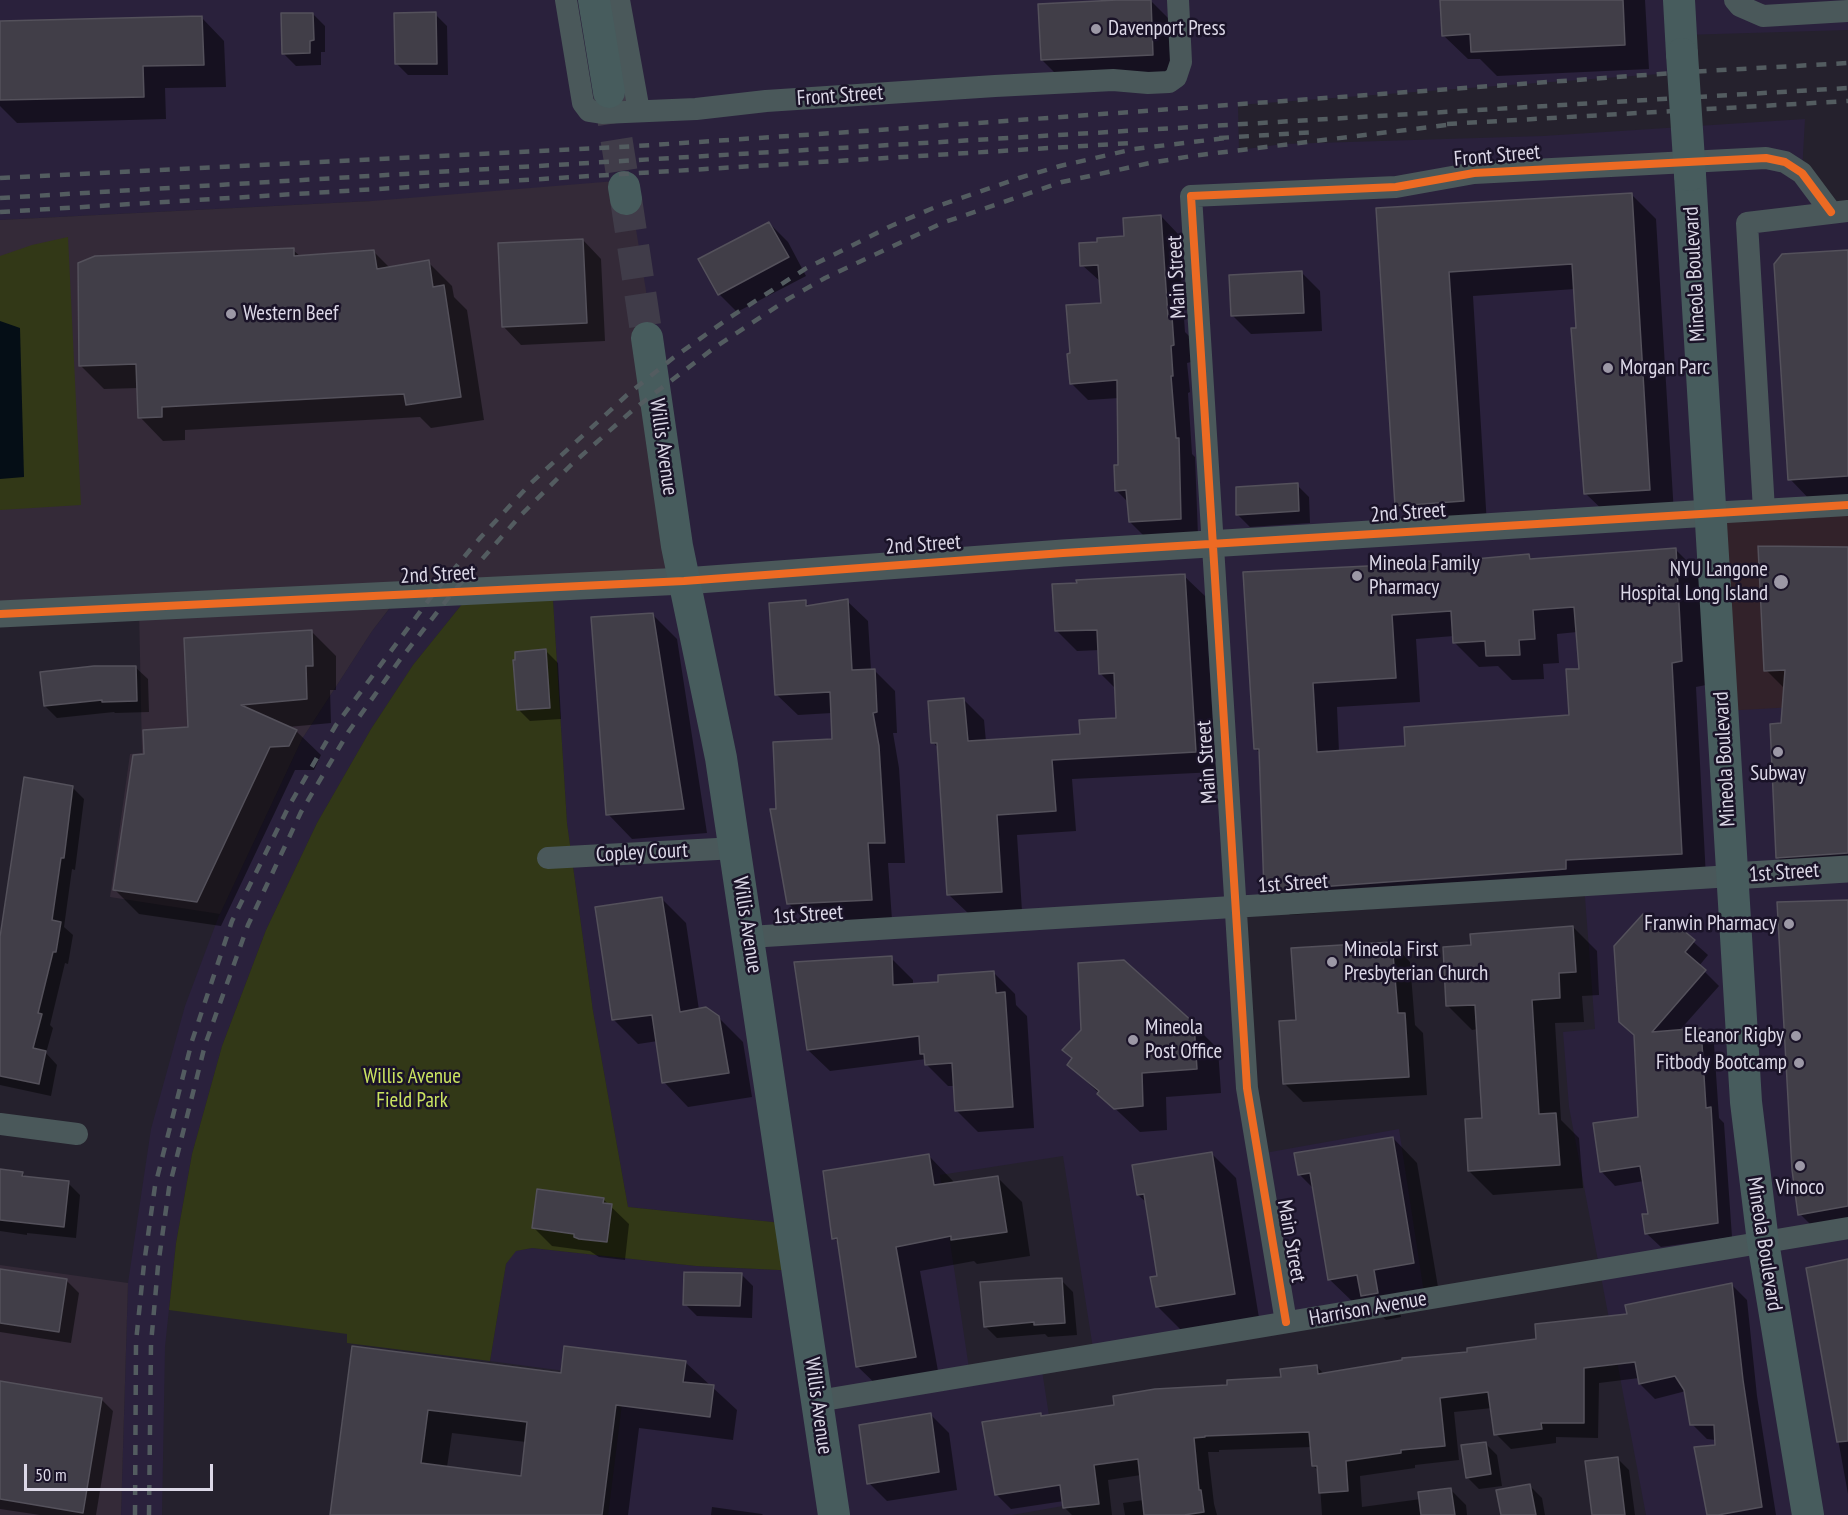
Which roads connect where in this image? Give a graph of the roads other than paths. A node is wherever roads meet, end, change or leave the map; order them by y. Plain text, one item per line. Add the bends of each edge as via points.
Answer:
1 (566, 0) edge
2 (594, 0) edge
3 (619, 0) edge
4 (1178, 0) edge
5 (1679, 0) edge
6 (1735, 0) edge
7 (1848, 11) edge
8 (609, 92) tunnel mouth
9 (639, 111) junction
10 (1191, 196) joint
11 (1840, 212) edge
12 (646, 338) tunnel mouth
13 (1848, 505) edge
14 (1764, 510) junction
15 (1710, 513) junction
16 (1212, 544) junction
17 (684, 580) junction
18 (0, 614) edge
19 (736, 848) junction
20 (548, 858) dead end
21 (1848, 868) edge
22 (1732, 876) junction
23 (1234, 906) junction
24 (749, 937) junction
25 (0, 1124) edge
26 (77, 1134) dead end
27 (1848, 1228) edge
28 (1762, 1242) junction
29 (1286, 1322) junction
30 (818, 1401) junction
31 (834, 1515) edge
32 (1808, 1515) edge

1 - 9 street, Front Street via 585,107 596,113
2 - 8 main road
3 - 9 street
4 - 9 street, Front Street via 1182,50 1179,72 1169,82 1113,80 995,86
5 - 15 main road, Mineola Boulevard, bridge
6 - 7 street via 1763,16
10 - 11 street, Front Street via 1396,187 1474,174 1755,158 1785,162 1802,173
10 - 16 street, Main Street
11 - 14 street via 1747,223
12 - 17 main road, Willis Avenue
13 - 14 street, 2nd Street
14 - 15 street, 2nd Street
15 - 16 street, 2nd Street
15 - 22 main road, Mineola Boulevard
16 - 17 street, 2nd Street
16 - 23 street, Main Street
17 - 18 street, 2nd Street
17 - 19 main road, Willis Avenue
19 - 20 street, Copley Court
19 - 24 main road, Willis Avenue
21 - 22 street, 1st Street
22 - 23 street, 1st Street
22 - 28 main road, Mineola Boulevard via 1746,1102
23 - 24 street, 1st Street
23 - 29 street, Main Street via 1247,1088
24 - 30 main road, Willis Avenue
25 - 26 street
27 - 28 street, Harrison Avenue
28 - 29 street, Harrison Avenue
28 - 32 main road, Mineola Boulevard
29 - 30 street, Harrison Avenue
30 - 31 main road, Willis Avenue

